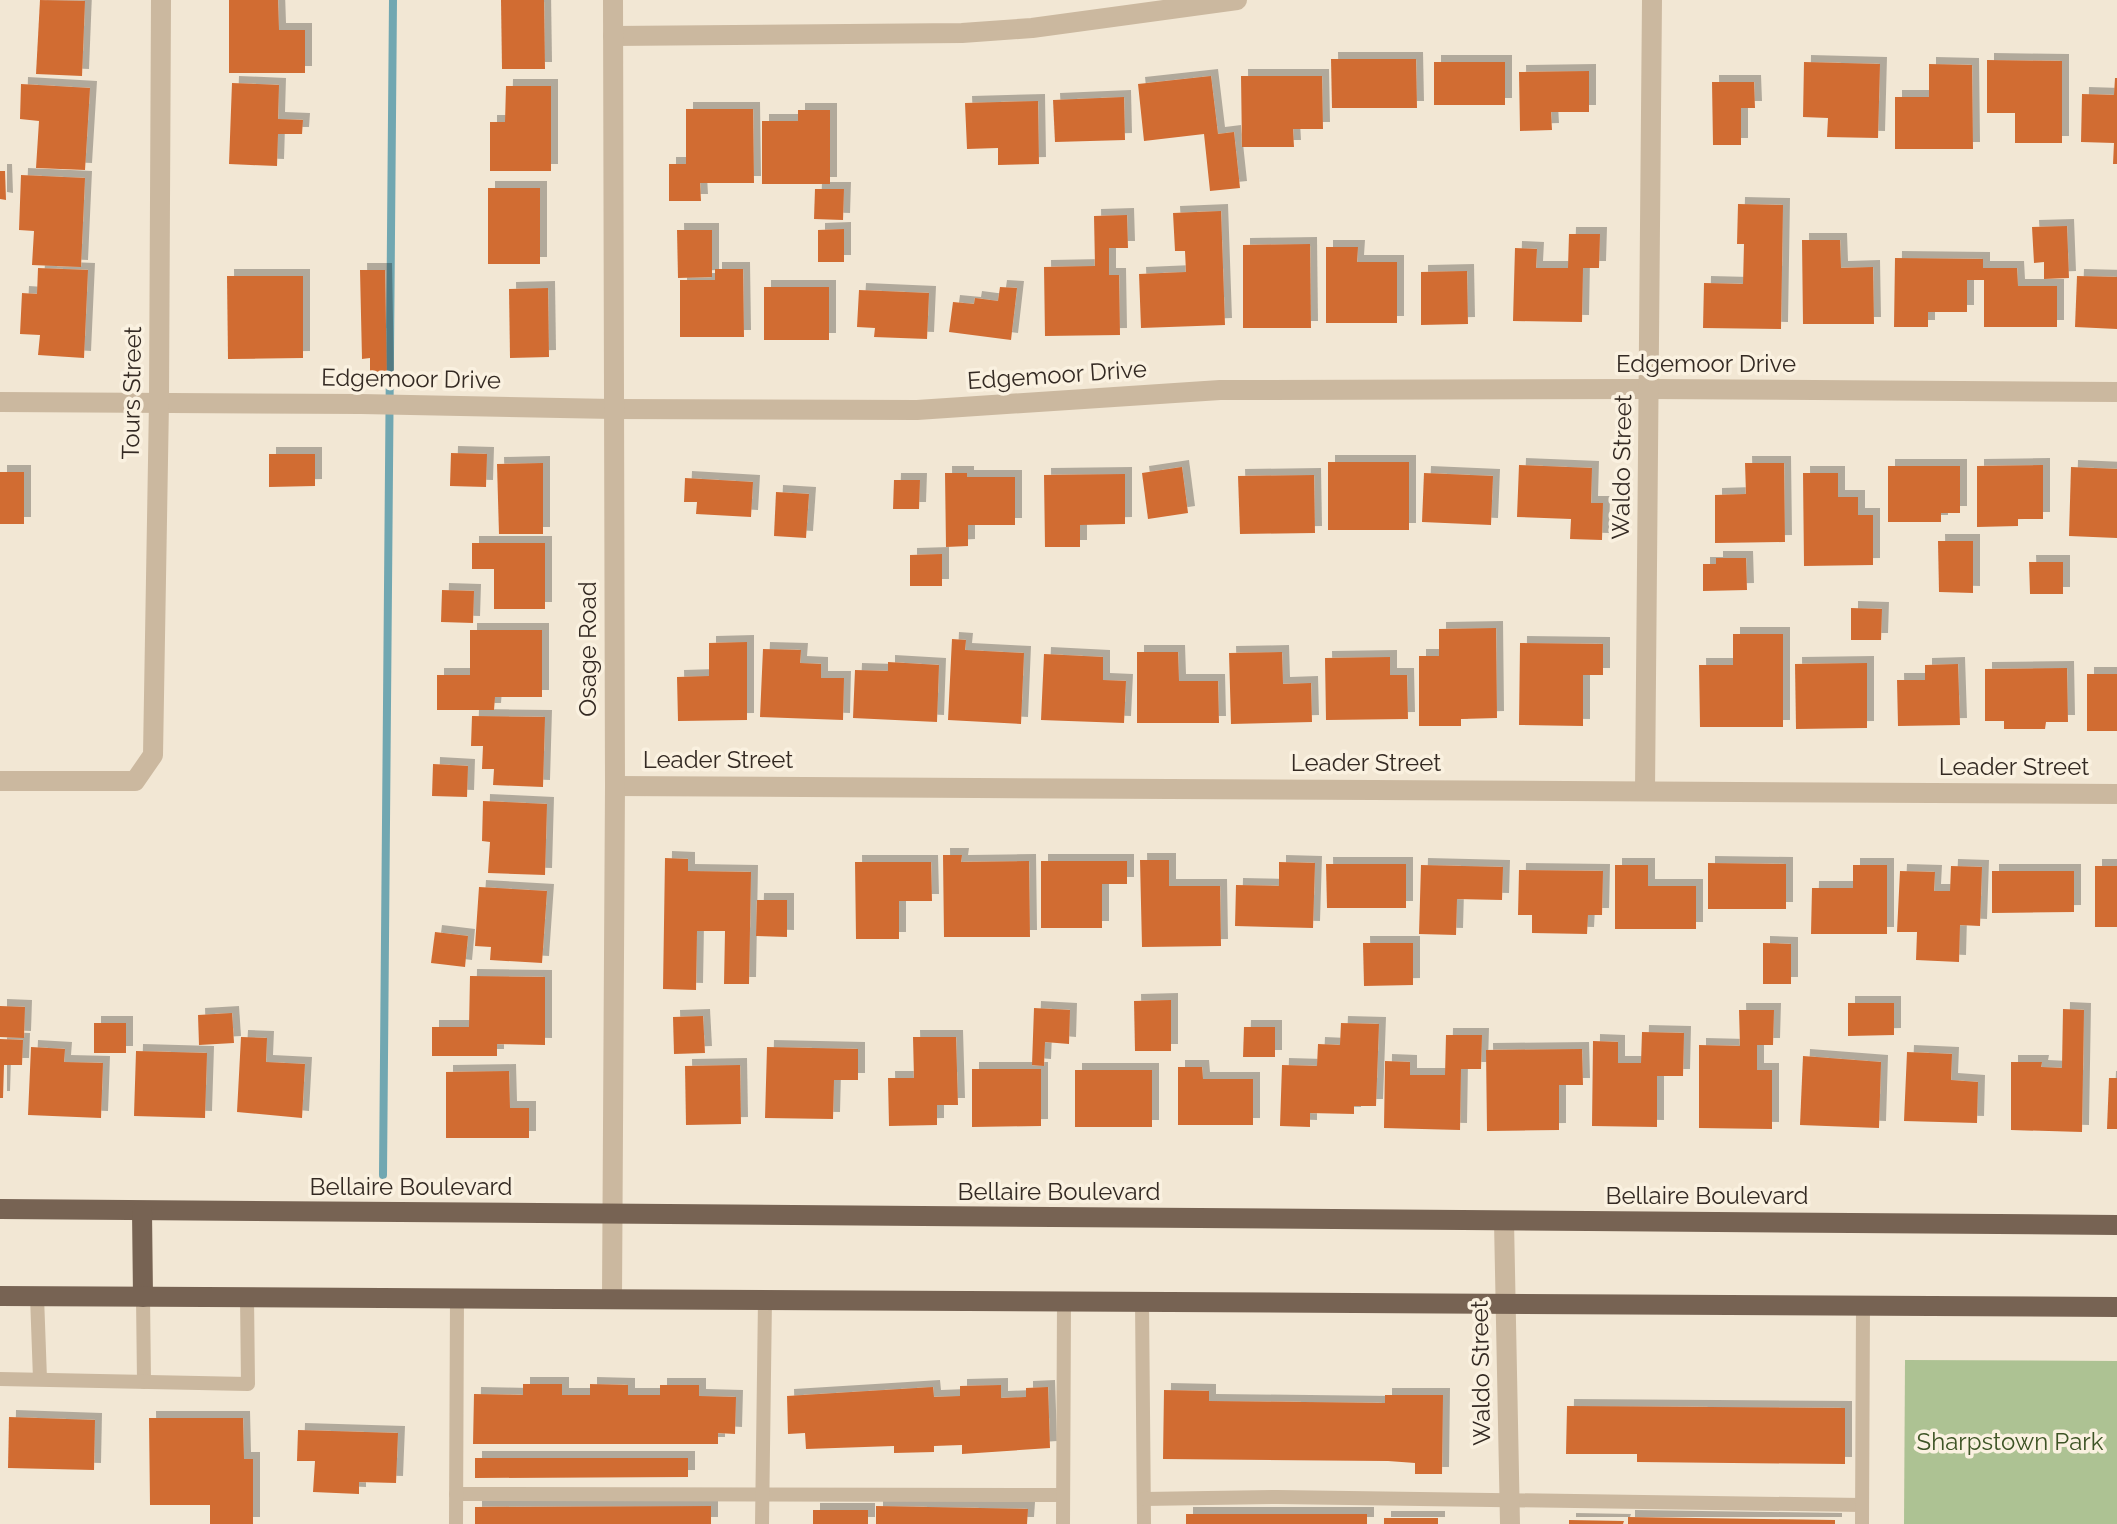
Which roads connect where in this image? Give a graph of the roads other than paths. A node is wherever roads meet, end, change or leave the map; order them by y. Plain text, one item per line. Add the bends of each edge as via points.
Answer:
1 (161, 0) edge
2 (613, 0) edge
3 (1237, 0) edge
4 (1652, 0) edge
5 (613, 36) junction
6 (1649, 389) junction
7 (2117, 392) edge
8 (0, 402) edge
9 (159, 402) junction
10 (613, 409) junction
11 (0, 781) edge
12 (615, 786) junction
13 (1645, 791) junction
14 (2117, 794) edge
15 (0, 1209) edge
16 (142, 1211) junction
17 (613, 1214) junction
18 (1504, 1221) junction
19 (2117, 1225) edge
20 (0, 1296) edge
21 (37, 1296) junction
22 (143, 1297) junction
23 (247, 1297) junction
24 (457, 1297) junction
25 (612, 1298) junction
26 (765, 1299) junction
27 (1064, 1301) junction
28 (1142, 1301) junction
29 (1505, 1303) junction
30 (1863, 1305) junction
31 (2117, 1307) edge
32 (0, 1379) edge
33 (40, 1379) junction
34 (144, 1382) junction
35 (456, 1494) junction
36 (763, 1495) junction
37 (1063, 1495) junction
38 (1144, 1499) junction
39 (1510, 1502) junction
40 (1862, 1505) junction
41 (456, 1524) edge
42 (762, 1524) edge
43 (1063, 1524) edge
44 (1144, 1524) edge
45 (1510, 1524) edge
46 (1862, 1524) edge

1 - 9 street, Tours Street
2 - 5 street, Osage Road
3 - 5 street via 962,33
4 - 6 street, Waldo Street
5 - 10 street, Osage Road
6 - 7 street, Edgemoor Drive
6 - 10 street, Edgemoor Drive via 1220,390 917,410
6 - 13 street, Waldo Street
8 - 9 street, Edgemoor Drive
9 - 10 street, Edgemoor Drive
9 - 11 street, Tours Street via 153,755 135,781
10 - 12 street, Osage Road
12 - 13 street, Leader Street
12 - 17 street, Osage Road
13 - 14 street, Leader Street
15 - 16 main road, Bellaire Boulevard
16 - 17 main road, Bellaire Boulevard
16 - 22 main road
17 - 18 main road, Bellaire Boulevard
17 - 25 street, Osage Road
18 - 19 main road, Bellaire Boulevard
18 - 29 street, Waldo Street
20 - 21 main road
21 - 22 main road
21 - 33 lane
22 - 23 main road
22 - 34 lane
23 - 24 main road
23 - 34 lane via 248,1384
24 - 25 main road
24 - 35 lane
25 - 26 main road
26 - 27 main road
26 - 36 lane
27 - 28 main road
27 - 37 lane
28 - 29 main road
28 - 38 lane
29 - 30 main road
29 - 39 street, Waldo Street
30 - 31 main road
30 - 40 lane
32 - 33 lane
33 - 34 lane
35 - 36 lane
35 - 41 lane
36 - 37 lane
36 - 42 lane
37 - 43 lane
38 - 39 lane
38 - 44 lane
39 - 40 lane
39 - 45 street, Waldo Street
40 - 46 lane

